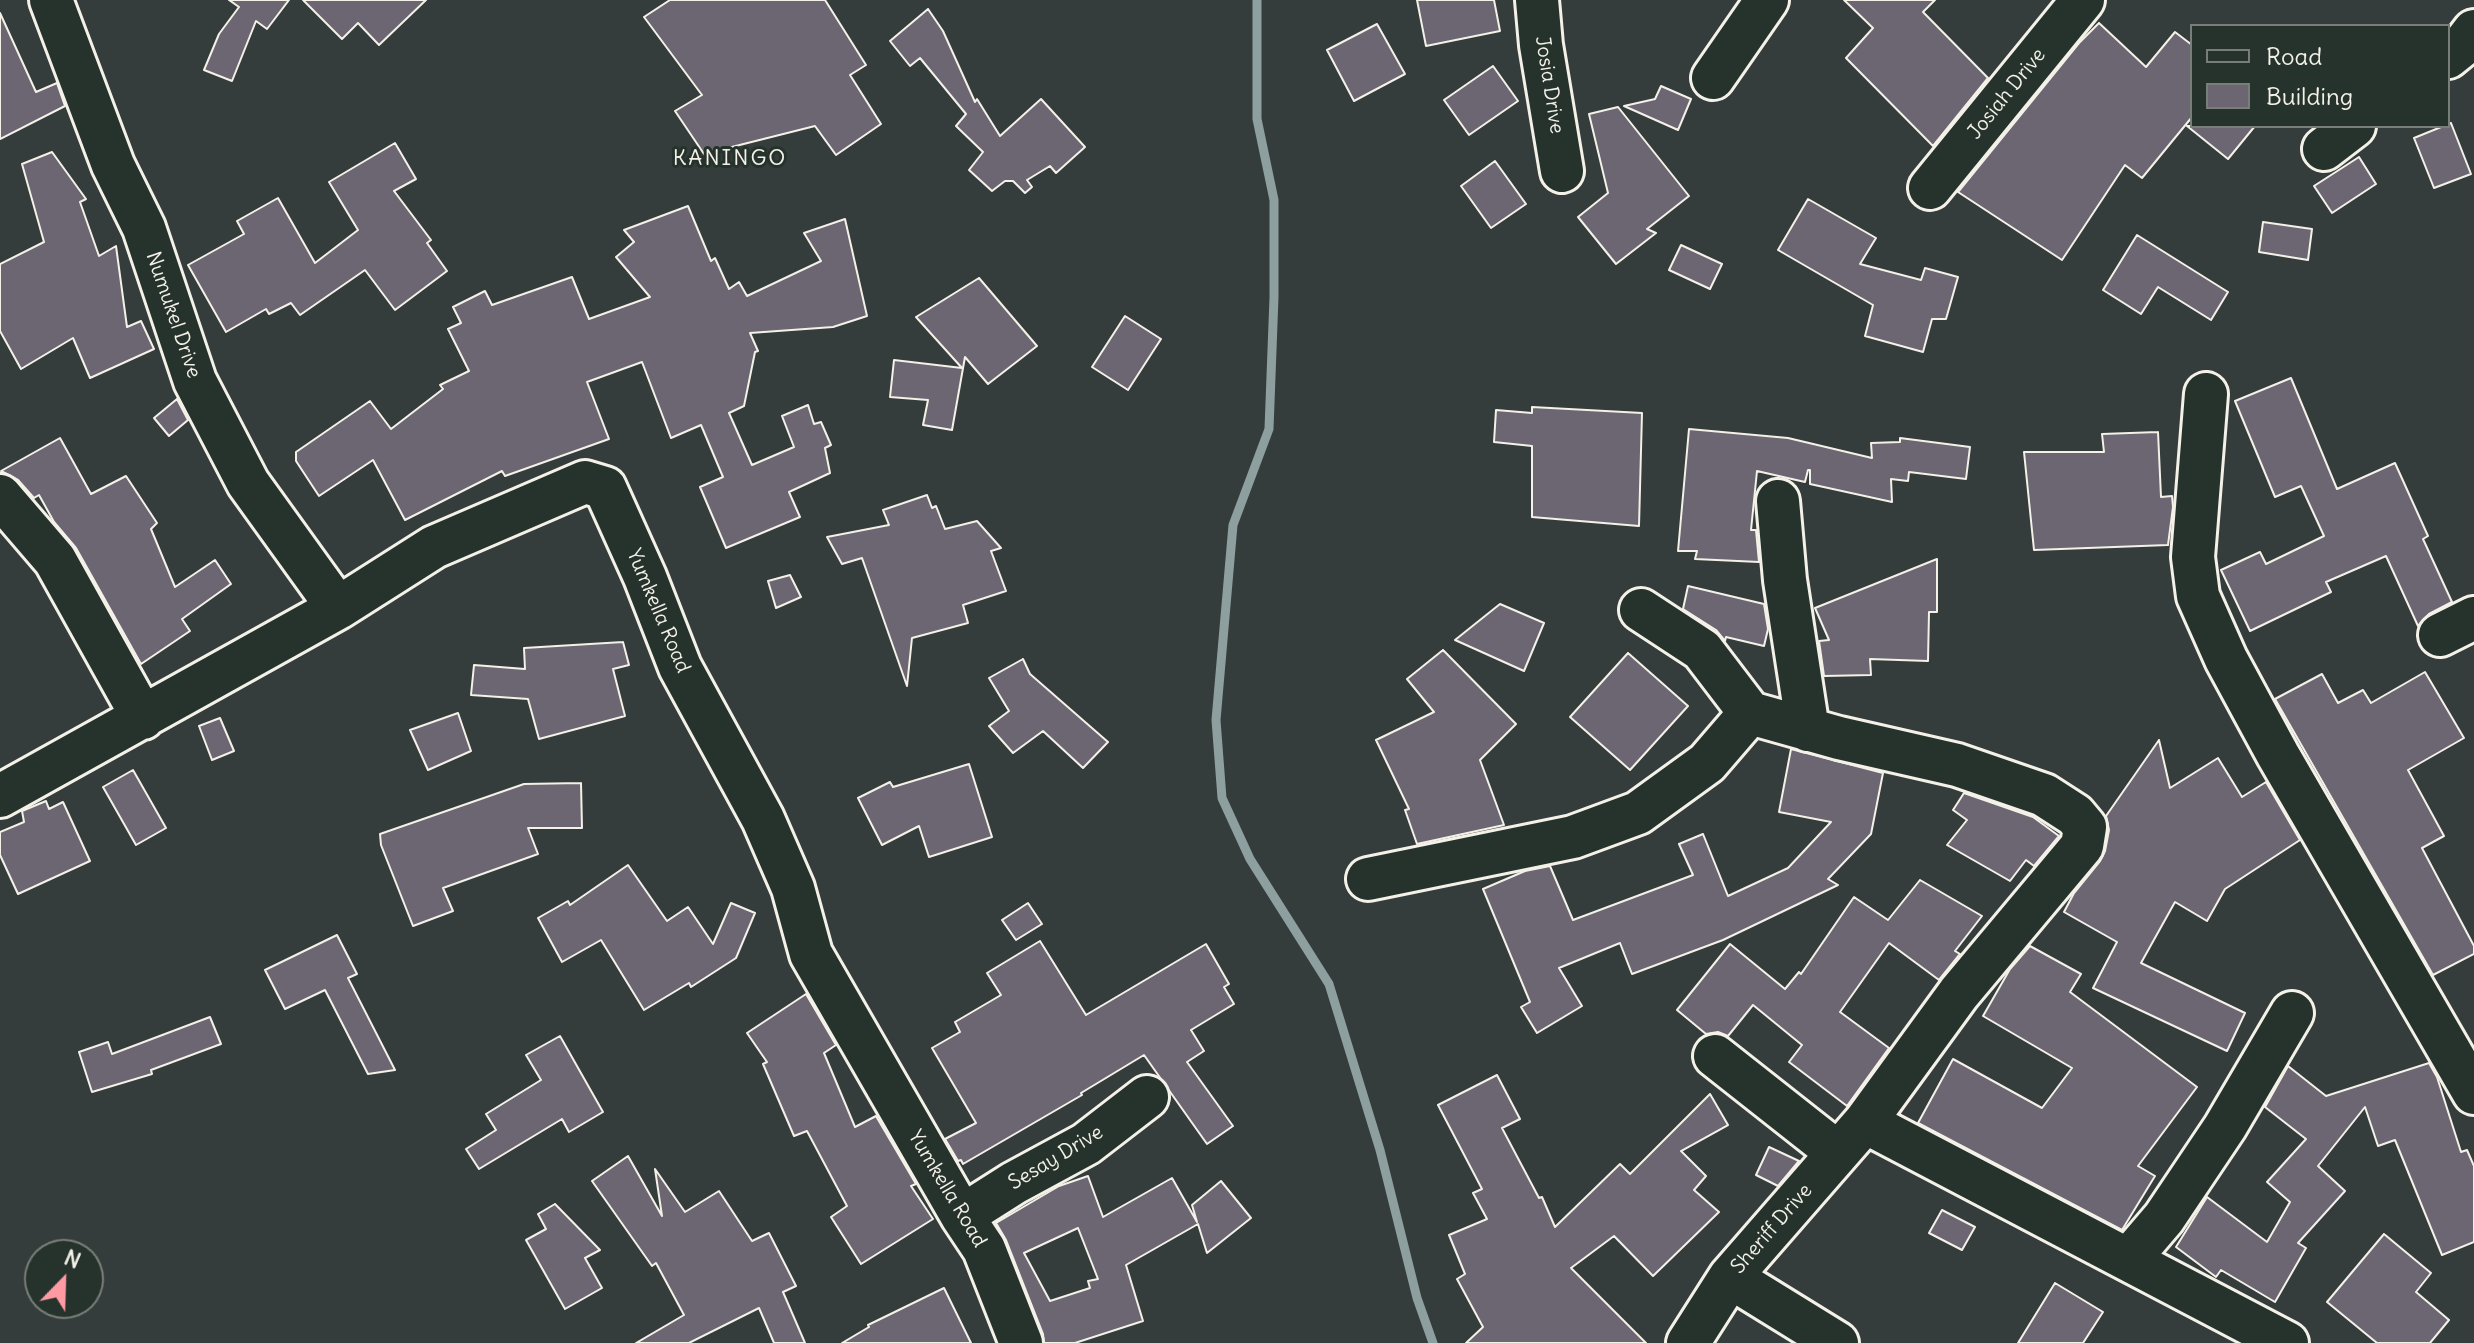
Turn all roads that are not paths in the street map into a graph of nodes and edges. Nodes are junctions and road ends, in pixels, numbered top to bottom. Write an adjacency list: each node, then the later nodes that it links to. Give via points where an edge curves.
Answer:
1 (51, 0): 13 (street, Numukel Drive, via 113,165 144,228 195,381 248,483)
2 (1537, 0): 8 (street, Josia Drive)
3 (1767, 0): 7 (street)
4 (2083, 0): 9 (street, Josiah Drive)
5 (2474, 31): 6 (street)
6 (2450, 55)
7 (1713, 78)
8 (1562, 171)
9 (1930, 188)
10 (2206, 394): 22 (street, via 2193,557 2198,596 2278,755)
11 (0, 496): 16 (street, via 55,560)
12 (1778, 501): 17 (street)
13 (338, 608): 16 (street, Yumkella Road); 26 (street, Yumkella Road, via 434,547 585,482 605,488 680,667 763,819 793,888 811,954)
14 (1641, 610): 15 (street, via 1702,650)
15 (1750, 713): 17 (street); 19 (street, via 1707,763 1638,813 1573,837)
16 (143, 718): 18 (street, Yumkella Road)
17 (1808, 730): 24 (street, Sheriff Drive, via 1957,765 2044,795 2085,827 2082,846 1959,993)
18 (0, 796)
19 (1368, 879)
20 (2292, 1013): 27 (street, via 2225,1127 2164,1218)
21 (1715, 1056): 25 (street)
22 (2474, 1093)
23 (1147, 1097): 26 (street, Sesay Drive, via 1086,1144)
24 (1865, 1122): 25 (street, Sheriff Drive); 27 (street)
25 (1838, 1153): 28 (street, Sheriff Drive)
26 (962, 1216): 29 (street, Yumkella Road, via 984,1249)
27 (2129, 1259): 32 (street)
28 (1730, 1277): 30 (street, Sheriff Drive); 31 (street)
29 (1021, 1343)
30 (1688, 1343)
31 (1837, 1343)
32 (2287, 1343)

